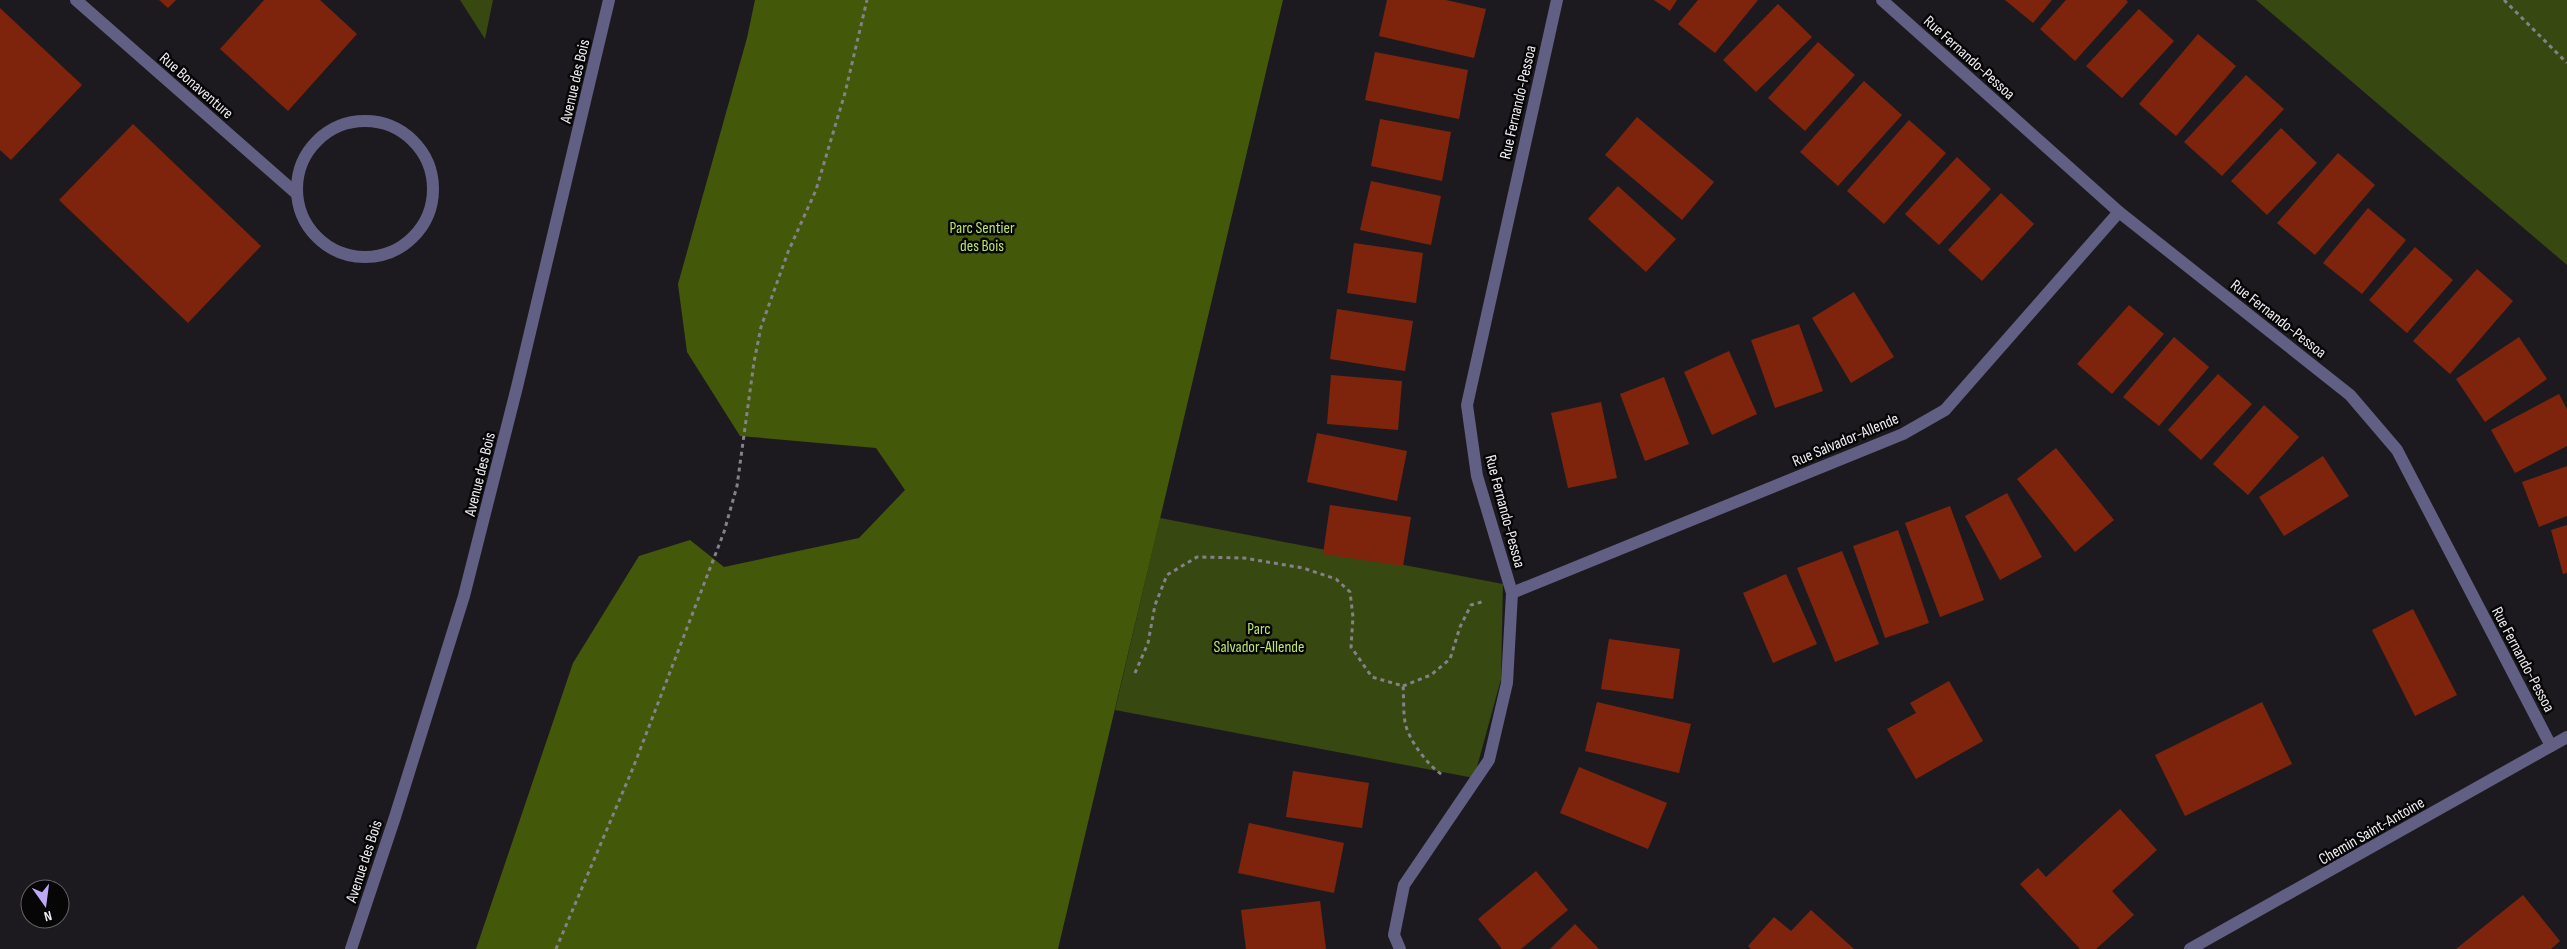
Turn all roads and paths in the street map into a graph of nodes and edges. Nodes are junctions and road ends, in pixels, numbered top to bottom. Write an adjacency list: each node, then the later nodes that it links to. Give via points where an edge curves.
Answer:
1 (76, 0): 8 (street, Rue Bonaventure)
2 (609, 0): 16 (street, Avenue des Bois, via 515,397 464,596)
3 (867, 0): 17 (path, via 845,93 816,190 788,252 761,327 737,486 724,532 633,768)
4 (1556, 0): 10 (street, Rue Fernando-Pessoa, via 1467,405 1477,476)
5 (1882, 0): 9 (street, Rue Fernando-Pessoa)
6 (2504, 0): 7 (path)
7 (2567, 63)
8 (297, 194): 8 (street, via 302,216 314,234 330,247 350,256 371,257 391,252 409,242 423,226 432,207 434,182 428,160 414,140 395,127 372,120 348,122 326,132 310,149 299,170)
9 (2119, 212): 10 (street, Rue Salvador-Allende, via 1945,410 1903,434); 14 (street, Rue Fernando-Pessoa, via 2350,395 2397,450)
10 (1512, 593): 12 (path, via 1471,605 1450,659 1431,675); 15 (street, Rue Fernando-Pessoa, via 1507,684 1489,760)
11 (1135, 672): 12 (path, via 1148,643 1155,605 1167,574 1197,557 1244,558 1303,568 1336,579 1350,592 1350,647 1372,677)
12 (1403, 686): 15 (path, via 1405,724 1418,750 1435,770)
13 (2567, 737): 14 (street, Chemin Saint-Antoine)
14 (2551, 746): 19 (street, Chemin Saint-Antoine)
15 (1468, 791): 18 (street, Rue Fernando-Pessoa, via 1404,886 1394,935)
16 (351, 949)
17 (556, 949)
18 (1400, 949)
19 (2190, 949)

